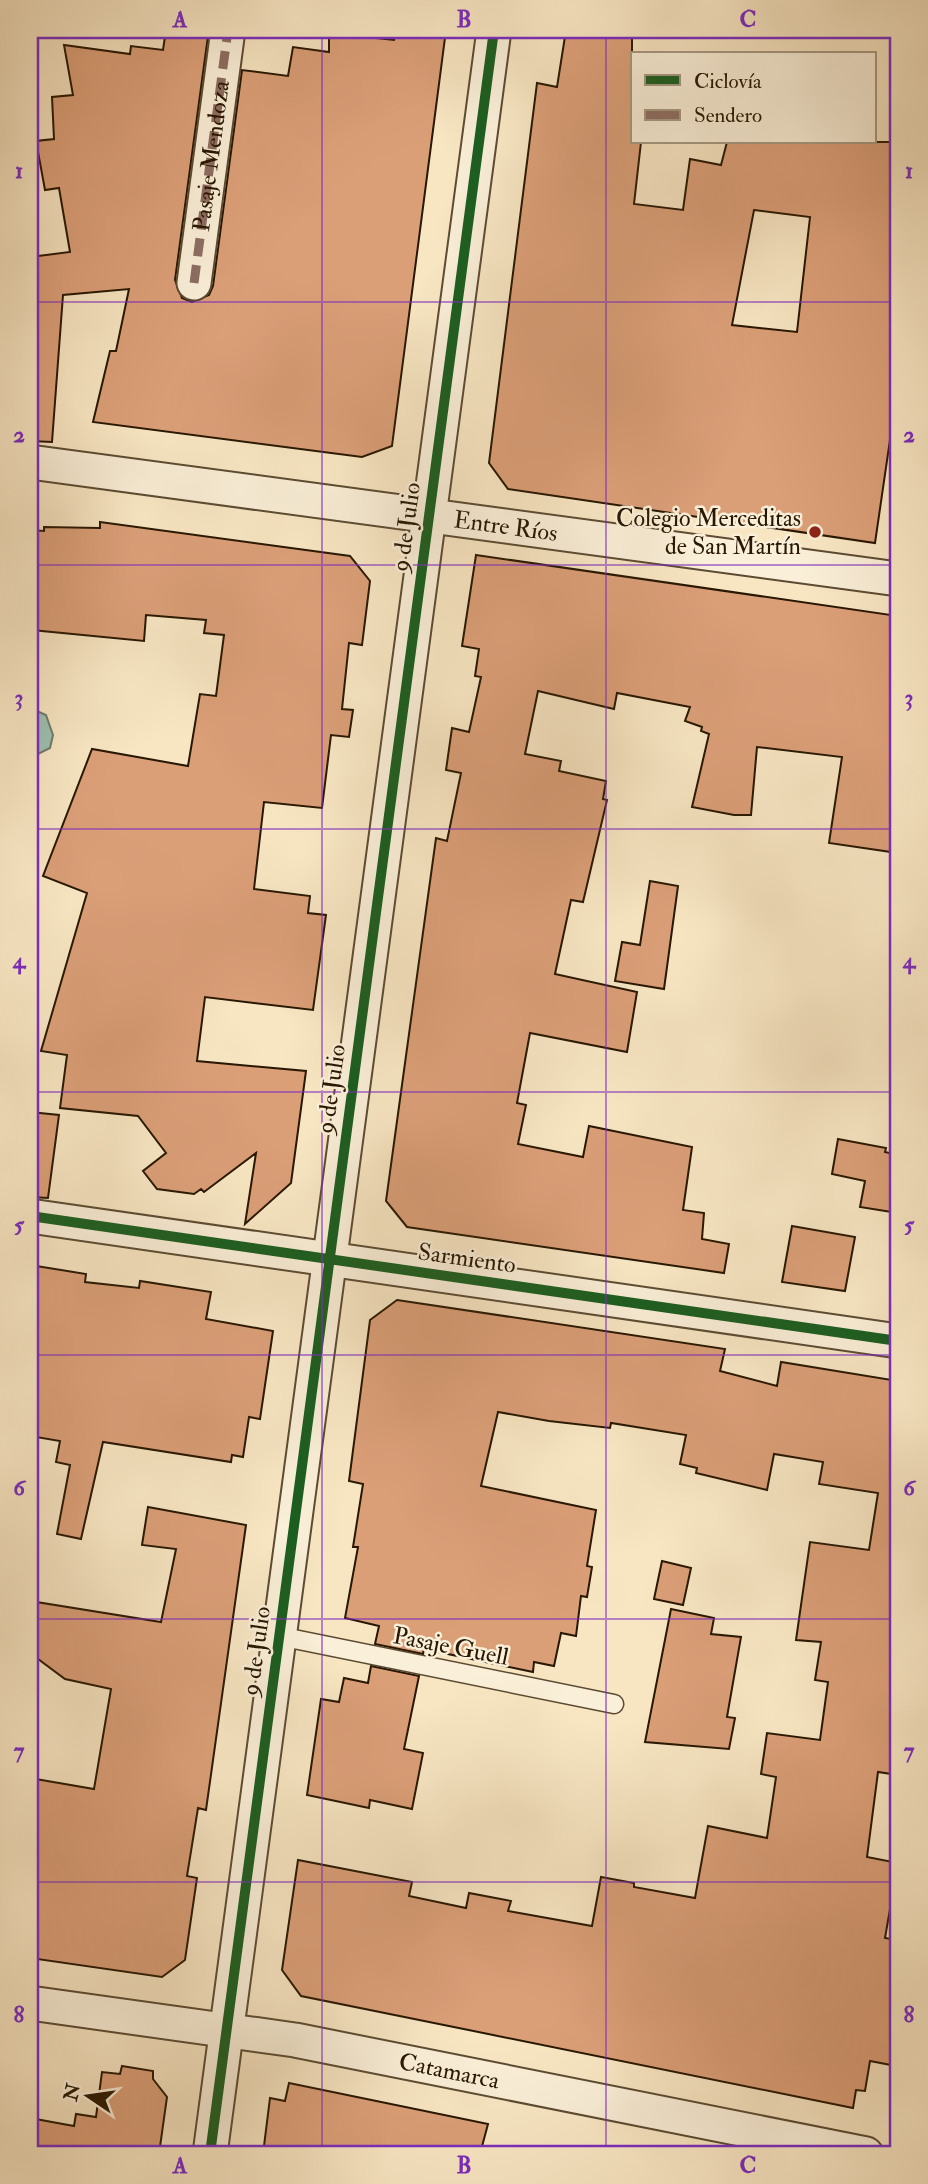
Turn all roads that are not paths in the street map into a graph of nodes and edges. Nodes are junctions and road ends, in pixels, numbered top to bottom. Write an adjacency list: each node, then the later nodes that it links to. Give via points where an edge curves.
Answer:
1 (228, 30): 3 (street, Pasaje Mendoza)
2 (494, 30): 5 (street, 9 de Julio)
3 (194, 283)
4 (30, 462): 5 (street, Entre Ríos)
5 (429, 515): 6 (street, Entre Ríos); 8 (street, 9 de Julio)
6 (898, 579)
7 (30, 1216): 8 (street, Sarmiento)
8 (330, 1260): 9 (street, Sarmiento); 10 (street, 9 de Julio)
9 (898, 1341)
10 (279, 1636): 11 (lane, Pasaje Guell); 13 (street, 9 de Julio)
11 (614, 1704)
12 (30, 2003): 13 (street, Catamarca)
13 (227, 2030): 14 (street, 9 de Julio); 15 (street, Catamarca)
14 (210, 2154)
15 (866, 2154)

